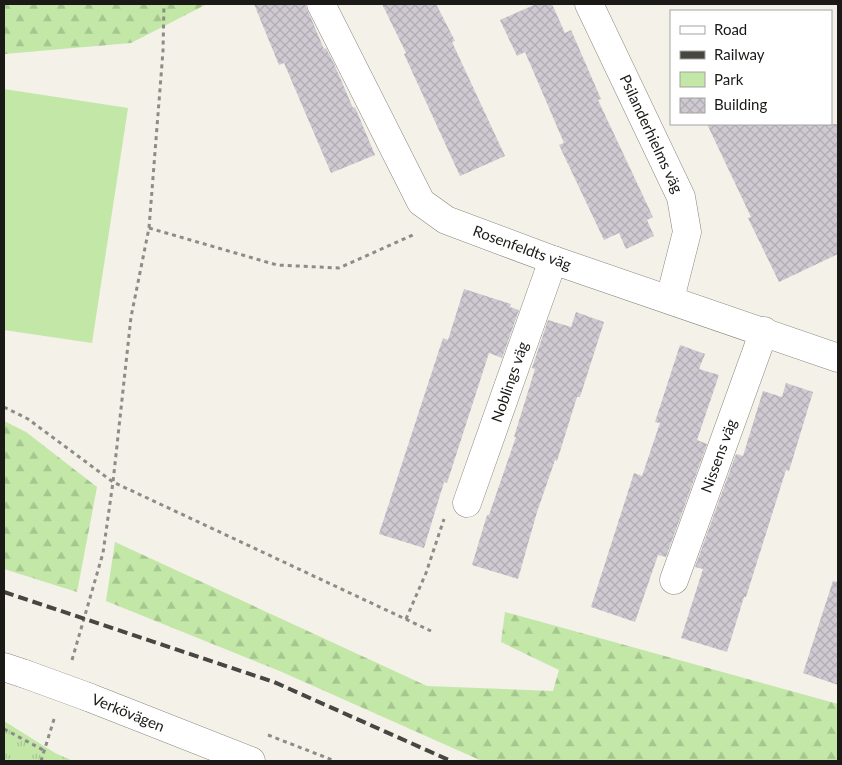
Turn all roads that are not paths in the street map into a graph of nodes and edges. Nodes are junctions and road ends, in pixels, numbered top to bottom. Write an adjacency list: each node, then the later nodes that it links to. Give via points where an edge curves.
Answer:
1 (321, 4): 3 (street, Rosenfeldts väg, via 421,202 446,220)
2 (589, 4): 4 (street, Psilanderhielms väg, via 681,197 687,232)
3 (553, 260): 4 (street, Rosenfeldts väg); 7 (street, Noblings väg)
4 (670, 299): 5 (street, Rosenfeldts väg)
5 (764, 331): 6 (street, Rosenfeldts väg); 8 (street, Nissens väg)
6 (838, 358)
7 (467, 503)
8 (674, 580)
9 (15, 671): 10 (street, Verkövägen, bridge)
10 (251, 761)

